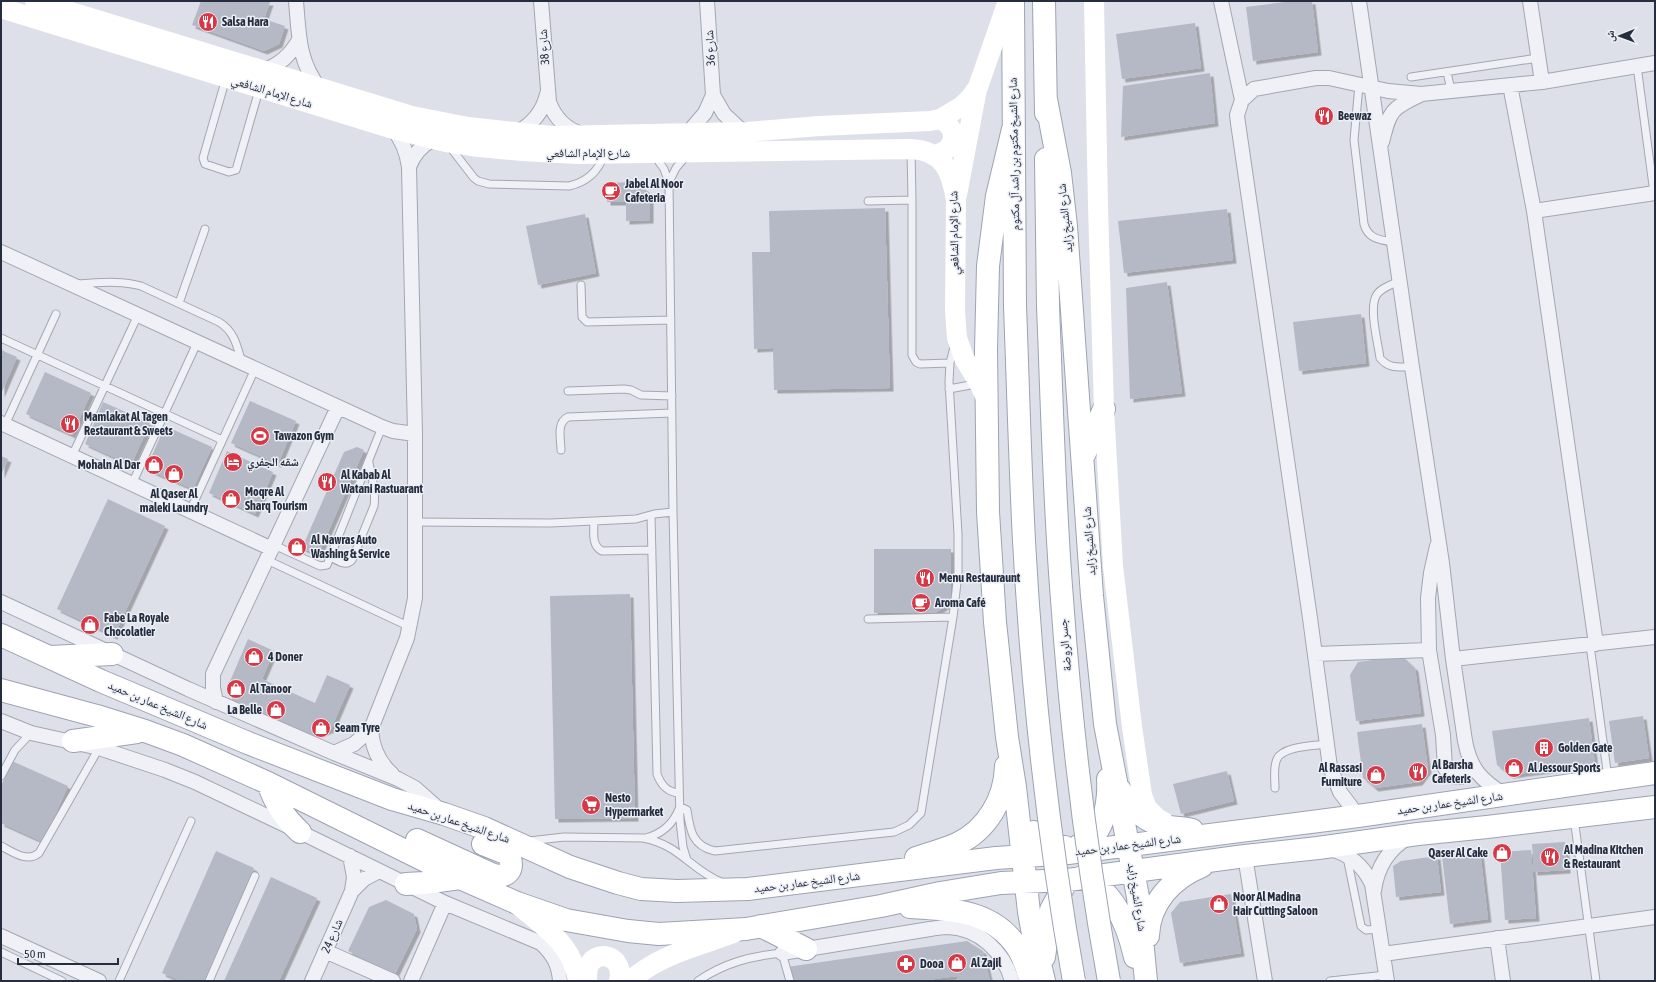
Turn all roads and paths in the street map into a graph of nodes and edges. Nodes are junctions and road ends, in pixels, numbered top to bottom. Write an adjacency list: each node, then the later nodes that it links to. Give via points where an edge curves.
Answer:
1 (35, 1): 12 (street, شارع الإمام الشافعي)
2 (296, 1): 14 (street)
3 (541, 1): 28 (street, شارع 38)
4 (707, 1): 30 (street, شارع 36)
5 (1008, 1): 25 (street, شارع الإمام الشافعي)
6 (1012, 1): 35 (main road, شارع الشيخ مكتوم بن راشد آل مكتوم)
7 (1044, 1): 31 (main road)
8 (1094, 1): 76 (street)
9 (1221, 1): 32 (street)
10 (1359, 1): 24 (street)
11 (1530, 1): 15 (street)
12 (61, 5): 21 (street, شارع الإمام الشافعي)
13 (1, 8): 20 (street, شارع الإمام الشافعي)
14 (299, 40): 21 (street, via 286,58); 26 (street, via 300,51 308,71)
15 (1538, 58): 18 (lane); 22 (street)
16 (1655, 62): 17 (street)
17 (1637, 66): 22 (street); 48 (lane)
18 (1447, 72): 19 (lane); 27 (lane)
19 (1411, 77)
20 (226, 78): 21 (street, شارع الإمام الشافعي); 21 (lane, via 203,158 206,164 229,172 234,172 237,168)
21 (261, 79): 26 (street, شارع الإمام الشافعي); 34 (street, شارع الإمام الشافعي)
22 (1542, 82): 23 (street)
23 (1510, 85): 27 (street); 52 (street)
24 (1365, 86): 29 (street); 32 (street, via 1329,78 1316,78 1254,89); 41 (street); 54 (lane, via 1354,140 1364,224 1369,235)
25 (978, 87): 33 (street, شارع الإمام الشافعي, via 962,106); 50 (street)
26 (320, 89): 37 (street, شارع الإمام الشافعي, via 412,116)
27 (1451, 90): 29 (street)
28 (548, 93): 37 (street, شارع 38, via 539,115); 38 (street, شارع 38, via 556,117 564,126)
29 (1421, 94): 41 (street, via 1400,104 1392,112)
30 (713, 95): 36 (street, شارع 36, via 724,114 738,128); 40 (street, شارع 36)
31 (1046, 99): 85 (main road, شارع الشيخ زايد, via 1064,206); 208 (main road, جسر الروضة, bridge, via 1048,306 1058,537 1067,660 1087,845)
32 (1242, 100): 106 (street, via 1238,107 1238,122)
33 (940, 119): 36 (street, شارع الإمام الشافعي); 45 (street, via 950,127 953,139 947,150)
34 (393, 129): 39 (street, شارع الإمام الشافعي); 46 (street, via 402,142)
35 (1013, 130): 73 (main road, via 997,196 988,266); 207 (main road, شارع الشيخ مكتوم بن راشد آل مكتوم, bridge, via 1015,306 1024,541 1032,658 1046,790)
36 (748, 132): 40 (street, شارع الإمام الشافعي)
37 (516, 133): 38 (street, شارع الإمام الشافعي)
38 (586, 136): 40 (street, شارع الإمام الشافعي)
39 (440, 140): 44 (street, شارع الإمام الشافعي, via 522,151); 44 (lane, via 474,178 489,184 577,184 585,181 597,169); 46 (street, via 421,147)
40 (689, 143): 42 (street, شارع الإمام الشافعي); 43 (street, شارع الإمام الشافعي); 47 (lane)
41 (1380, 148): 54 (street)
42 (911, 149): 45 (street, شارع الإمام الشافعي); 49 (lane)
43 (652, 153): 44 (street, شارع الإمام الشافعي); 47 (lane, via 664,169)
44 (604, 154)
45 (936, 155): 50 (street, شارع الإمام الشافعي, via 951,175)
46 (409, 167): 81 (street)
47 (669, 183): 62 (lane)
48 (1655, 193): 52 (street)
49 (912, 200): 51 (lane); 67 (lane, via 912,355 920,364)
50 (956, 200): 64 (street, شارع الإمام الشافعي)
51 (868, 201)
52 (1534, 211): 103 (street)
53 (205, 230): 59 (lane)
54 (1393, 242): 56 (street)
55 (2, 255): 57 (street)
56 (1399, 281): 69 (street); 69 (lane, via 1381,290 1373,306 1380,358 1392,368)
57 (70, 284): 59 (lane, via 132,283); 61 (street)
58 (581, 285): 62 (lane, via 582,317 587,322)
59 (179, 303): 68 (lane, via 224,325 233,335)
60 (56, 314): 66 (lane)
61 (138, 315): 65 (street); 70 (lane)
62 (671, 320): 74 (lane)
63 (1, 338): 66 (lane)
64 (957, 338): 67 (lane); 73 (street, شارع الإمام الشافعي, via 964,358)
65 (198, 342): 68 (street); 77 (lane)
66 (37, 355): 70 (lane); 79 (lane)
67 (950, 364): 71 (lane)
68 (249, 366): 75 (street); 82 (lane)
69 (1412, 367): 93 (street)
70 (105, 386): 77 (lane); 84 (lane)
71 (949, 389): 73 (lane, via 964,385); 98 (lane, via 958,534 958,574)
72 (568, 390): 74 (lane, via 624,389 641,396)
73 (983, 392): 120 (main road, via 991,567)
74 (672, 396): 78 (lane)
75 (338, 407): 80 (street); 95 (street)
76 (1104, 409): 85 (main road); 144 (street, via 1113,566 1142,795 1147,808 1158,819)
77 (165, 413): 82 (lane); 87 (lane)
78 (672, 413): 83 (lane, via 568,417 560,425); 89 (lane)
79 (3, 424): 84 (street)
80 (382, 427): 81 (street); 86 (lane)
81 (415, 434): 92 (street)
82 (222, 440): 88 (lane)
83 (561, 450)
84 (72, 456): 87 (street)
85 (1083, 458): 116 (main road, شارع الشيخ زايد, via 1092,596)
86 (368, 462): 96 (lane); 96 (lane, via 375,493 374,506 351,562 344,563)
87 (132, 484): 88 (street)
88 (190, 511): 95 (street)
89 (673, 512): 90 (lane); 135 (lane)
90 (651, 515): 91 (lane, via 636,519); 94 (lane)
91 (594, 521): 92 (lane); 94 (lane, via 594,543 602,551)
92 (415, 522): 100 (street, via 415,598)
93 (1438, 544): 104 (street, via 1428,598); 108 (street)
94 (652, 550): 135 (lane, via 657,774 667,790)
95 (271, 551): 96 (lane, via 323,567); 100 (lane); 109 (street)
96 (331, 557)
97 (1, 602): 105 (street)
98 (953, 617): 99 (lane); 138 (lane, via 923,804 921,813 909,825 894,832 715,850 701,846 692,835 687,810)
99 (868, 619)
100 (410, 627): 117 (street)
101 (1655, 637): 103 (street)
102 (4, 640): 107 (main road, شارع الشيخ عمار بن حميد)
103 (1593, 645): 108 (street); 130 (lane)
104 (1429, 650): 106 (street); 125 (street, via 1443,735 1445,768 1451,776 1461,777 1469,771)
105 (112, 654): 107 (main road); 111 (street)
106 (1315, 654): 122 (street)
107 (46, 657): 137 (main road, شارع الشيخ عمار بن حميد, via 248,743)
108 (1453, 659): 125 (street, via 1465,741)
109 (214, 674): 111 (street); 114 (street)
110 (1, 680): 113 (main road)
111 (188, 689): 114 (street)
112 (1, 690): 113 (main road, شارع الشيخ عمار بن حميد)
113 (24, 696): 118 (main road, شارع الشيخ عمار بن حميد)
114 (216, 702): 124 (street)
115 (1, 721): 119 (street)
116 (1105, 724): 132 (main road, شارع الشيخ زايد); 156 (main road, via 1107,802 1100,828)
117 (371, 729): 124 (street, via 354,744); 129 (street, via 378,758)
118 (145, 731): 121 (main road); 131 (main road, شارع الشيخ عمار بن حميد, via 220,760)
119 (31, 733): 121 (street); 126 (lane)
120 (1007, 737): 133 (main road); 164 (main road, via 1006,773 1002,790 987,820 959,843)
121 (73, 741): 123 (street)
122 (1326, 744): 134 (lane, via 1290,750 1281,755 1275,767); 141 (street, via 1334,780)
123 (99, 748): 145 (street, via 134,758 189,780); 152 (lane, via 39,854 26,858)
124 (334, 753): 129 (street)
125 (1471, 761): 136 (street, via 1488,785)
126 (3, 766): 128 (lane)
127 (1655, 773): 130 (main road, شارع الشيخ عمار بن حميد)
128 (1, 776)
129 (398, 779): 140 (street, via 425,796)
130 (1608, 780): 136 (main road, شارع الشيخ عمار بن حميد)
131 (268, 783): 145 (main road, via 280,810); 149 (main road, شارع الشيخ عمار بن حميد)
132 (1116, 784): 144 (main road, via 1141,816 1158,825); 153 (main road, شارع الشيخ زايد)
133 (1015, 787): 146 (main road, via 1028,809); 162 (main road)
134 (1275, 788)
135 (679, 793): 138 (lane)
136 (1505, 795): 141 (main road, شارع الشيخ عمار بن حميد)
137 (392, 799): 140 (main road, شارع الشيخ عمار بن حميد); 149 (main road, via 397,809 407,816 508,854 512,861 511,869 506,875 498,877 407,835)
138 (680, 807): 150 (lane, via 666,828 655,835); 160 (lane, via 681,834)
139 (1655, 807): 142 (main road, شارع الشيخ عمار بن حميد)
140 (444, 814): 151 (main road, شارع الشيخ عمار بن حميد)
141 (1358, 816): 148 (main road, شارع الشيخ عمار بن حميد)
142 (1574, 816): 147 (main road, شارع الشيخ عمار بن حميد); 179 (lane)
143 (191, 821): 192 (lane)
144 (1183, 828): 148 (main road)
145 (300, 832): 158 (street)
146 (1034, 832): 156 (main road, via 1040,842 1051,848); 162 (main road)
147 (1418, 834): 154 (main road, شارع الشيخ عمار بن حميد); 172 (street, via 1399,844 1384,860)
148 (1209, 835): 153 (main road, شارع الشيخ عمار بن حميد)
149 (378, 836): 168 (main road, شارع الشيخ عمار بن حميد)
150 (643, 838): 151 (lane, via 564,837); 160 (lane, via 671,848)
151 (519, 843): 170 (main road, شارع الشيخ عمار بن حميد, via 570,867 642,888 677,891)
152 (1, 846)
153 (1128, 846): 155 (main road, شارع الشيخ عمار بن حميد); 165 (main road, شارع الشيخ زايد)
154 (1318, 848): 157 (street, via 1328,848); 159 (main road, شارع الشيخ عمار بن حميد)
155 (1104, 849): 156 (main road, شارع الشيخ عمار بن حميد); 167 (main road, via 1084,863)
156 (1073, 850): 162 (main road, شارع الشيخ عمار بن حميد)
157 (1347, 855): 172 (street, via 1365,870); 181 (lane, via 1361,926 1366,930)
158 (350, 856): 163 (street); 171 (street, شارع 24, via 354,877)
159 (1245, 856): 161 (main road, شارع الشيخ عمار بن حميد); 212 (street)
160 (687, 860): 170 (lane, via 715,880)
161 (1214, 860): 165 (main road, شارع الشيخ عمار بن حميد); 211 (main road, via 1183,876 1156,904 1151,915 1148,935)
162 (1032, 866): 164 (main road, شارع الشيخ عمار بن حميد, via 996,858); 167 (main road, شارع الشيخ عمار بن حميد); 167 (main road); 176 (main road, شارع الشيخ عمار بن حميد, via 1001,883); 206 (main road, via 1033,934)
163 (379, 871): 169 (street); 171 (street, شارع 24, via 364,879)
164 (886, 872): 170 (main road, شارع الشيخ عمار بن حميد)
165 (1132, 872): 167 (main road, شارع الشيخ عمار بن حميد); 210 (main road, شارع الشيخ زايد, via 1142,925)
166 (255, 876): 193 (lane)
167 (1075, 877): 173 (main road, via 1102,889); 177 (main road, via 1058,894)
168 (460, 878): 169 (main road); 175 (main road, شارع الشيخ عمار بن حميد)
169 (406, 884): 174 (street)
170 (748, 889)
171 (352, 891): 185 (street, شارع 24)
172 (1374, 891): 181 (street)
173 (1112, 902): 177 (main road, via 1092,894 1076,894 1062,900); 209 (main road, via 1124,921)
174 (445, 903): 196 (street); 197 (street, via 540,944 550,951 556,961)
175 (516, 903): 180 (main road, شارع الشيخ عمار بن حميد, via 566,920 628,932 688,933); 198 (street, via 564,945 572,958)
176 (881, 906): 180 (main road, شارع الشيخ عمار بن حميد); 205 (main road, via 938,909 970,913 984,918 998,926 1018,947)
177 (1051, 910): 206 (main road, via 1045,945)
178 (1655, 917): 179 (street)
179 (1589, 926): 183 (street); 215 (lane)
180 (753, 927): 184 (main road); 201 (street, via 654,963)
181 (1380, 930): 188 (street)
182 (1, 936): 191 (street)
183 (1497, 938): 188 (street); 214 (street)
184 (806, 949): 187 (street); 204 (street, via 949,927 969,931 986,941 1000,954)
185 (325, 951): 194 (street, شارع 24); 195 (street)
186 (1, 952): 190 (lane)
187 (782, 953): 202 (lane, via 724,966); 203 (lane)
188 (1383, 954): 189 (street)
189 (1387, 978): 213 (lane)
190 (62, 981)
191 (99, 981)
192 (119, 981)
193 (209, 981)
194 (312, 981)
195 (392, 981)
196 (411, 981)
197 (560, 981)
198 (578, 981)
199 (587, 981): 200 (street, via 588,968 592,961 606,956 618,964 621,972)
200 (619, 981)
201 (630, 981)
202 (698, 981)
203 (790, 981)
204 (1012, 981)
205 (1031, 981)
206 (1044, 981)
207 (1074, 981)
208 (1109, 981)
209 (1142, 981)
210 (1146, 981)
211 (1152, 981)
212 (1265, 981)
213 (1330, 981)
214 (1503, 981)
215 (1596, 981)

